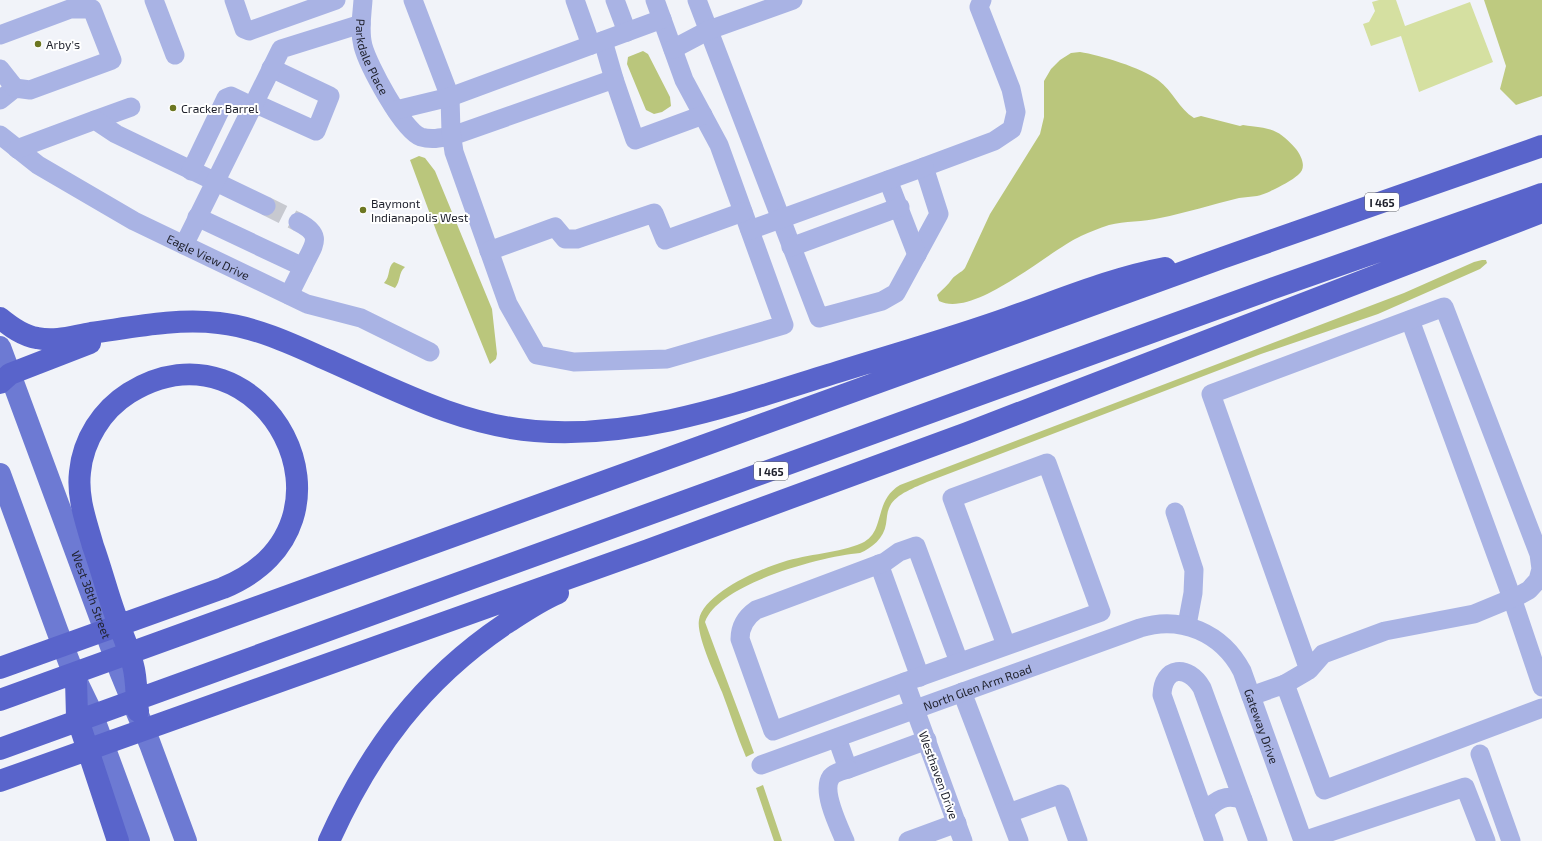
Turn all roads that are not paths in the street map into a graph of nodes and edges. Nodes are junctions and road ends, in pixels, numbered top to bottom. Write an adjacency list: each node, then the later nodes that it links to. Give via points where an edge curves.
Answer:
1 (154, 0): 19 (street)
2 (234, 0): 3 (street, via 244,29 249,31)
3 (336, 0)
4 (363, 0): 13 (street, Parkdale Place)
5 (413, 0): 24 (street)
6 (574, 0): 17 (street)
7 (615, 0): 15 (street)
8 (655, 0): 12 (street)
9 (697, 0): 14 (street)
10 (793, 0): 14 (street)
11 (982, 0): 35 (street, via 979,7 1011,89 1016,112 1012,129 994,141)
12 (662, 19): 15 (street); 18 (street)
13 (361, 24): 20 (street, via 281,49); 28 (street, Parkdale Place, via 362,45 367,58)
14 (709, 30): 18 (street); 44 (street)
15 (627, 32): 17 (street)
16 (0, 35): 23 (street, via 70,8 92,9 112,60 30,90)
17 (597, 43): 22 (street); 24 (street)
18 (673, 49): 29 (street, via 684,80)
19 (175, 55)
20 (271, 68): 26 (street); 26 (street, via 330,96 316,130)
21 (0, 69): 23 (street)
22 (614, 79): 29 (street, via 635,140); 32 (street, Parkdale Place)
23 (15, 88): 25 (street)
24 (450, 97): 28 (street); 32 (street)
25 (0, 100)
26 (253, 105): 36 (street, via 231,96 226,98); 38 (street)
27 (131, 107): 30 (street)
28 (396, 110): 32 (street, Parkdale Place, via 409,129 420,136 433,139)
29 (703, 115): 45 (street, via 719,145)
30 (95, 120): 34 (street); 36 (street, via 116,134)
31 (0, 135): 34 (street, Eagle View Drive)
32 (452, 136): 49 (street, via 454,152)
33 (1542, 146): 51 (highway, I 465)
34 (17, 149): 47 (street, Eagle View Drive, via 38,165 98,201)
35 (924, 168): 37 (street); 50 (street, via 939,214)
36 (190, 171): 38 (street)
37 (888, 180): 41 (street); 44 (street)
38 (214, 183): 40 (street); 43 (street)
39 (1542, 194): 83 (highway, I 465, via 1271,288)
40 (266, 206)
41 (900, 207): 48 (street); 50 (street)
42 (1542, 212): 62 (highway, via 967,433)
43 (198, 217): 47 (street); 52 (street)
44 (780, 220): 45 (street); 48 (street)
45 (746, 221): 49 (street, via 665,240 654,213 577,239 565,239 555,227); 49 (street, via 784,325 667,359 574,362 537,355 508,304)
46 (298, 222): 52 (street, via 310,229 315,240)
47 (184, 244): 53 (street, Eagle View Drive)
48 (791, 247): 50 (street, via 819,318 882,301 896,293)
49 (489, 251)
50 (917, 255)
51 (1222, 258): 56 (highway, via 1133,274 1005,319 712,410 663,423 600,432 523,430 488,425 430,406 277,338 235,326 219,323 159,323); 77 (highway, I 465)
52 (303, 267): 53 (street)
53 (289, 295): 58 (street, Eagle View Drive, via 310,305 361,318)
54 (0, 318): 56 (highway, via 12,328 39,339 57,340)
55 (1410, 320): 64 (street); 64 (street, via 1444,307 1538,554 1541,568 1538,580 1529,590); 70 (street, via 1211,394)
56 (118, 329): 59 (highway, via 80,348)
57 (0, 347): 59 (main road, West 38th Street)
58 (430, 352)
59 (5, 378): 65 (main road, West 38th Street)
60 (0, 474): 71 (main road)
61 (1175, 512): 66 (street, via 1194,570)
62 (648, 550): 89 (highway); 99 (highway, via 554,594 478,643 441,675 413,704 388,736 362,775)
63 (879, 564): 68 (street, via 893,558 899,552 916,546); 72 (street, Westhaven Drive); 72 (street, via 756,610 746,618 740,639 773,730)
64 (1512, 598): 70 (street, via 1474,614 1385,631 1323,654); 74 (street)
65 (106, 613): 69 (highway, via 80,499 81,462 93,431 121,398 160,379 181,375 203,376 243,391 268,411 281,428 291,448 296,469 294,512 275,551 251,573 233,584); 80 (highway, via 133,666)
66 (1192, 627): 75 (street, North Glen Arm Road, via 1162,623 1145,626); 76 (street, Gateway Drive, via 1212,636 1229,651 1242,671)
67 (1006, 645): 67 (street, via 1101,612 1047,463 952,498); 68 (street)
68 (959, 662): 72 (street)
69 (0, 668)
70 (1309, 670): 73 (street)
71 (76, 680): 85 (highway, via 78,717)
72 (912, 680): 79 (street, Westhaven Drive)
73 (1285, 684): 76 (street); 78 (street, via 1324,790)
74 (1542, 686)
75 (962, 692): 79 (street, North Glen Arm Road); 93 (street)
76 (1251, 696): 107 (street, Gateway Drive)
77 (0, 700)
78 (1542, 708)
79 (915, 709): 81 (street, North Glen Arm Road); 82 (street, Westhaven Drive)
80 (138, 711): 98 (main road)
81 (837, 738): 86 (street, North Glen Arm Road); 87 (street)
82 (927, 740): 87 (street); 94 (street, Westhaven Drive)
83 (0, 749)
84 (1480, 754): 109 (street)
85 (102, 762): 96 (highway); 97 (main road)
86 (761, 766)
87 (848, 768): 100 (street, via 830,778 829,794)
88 (1232, 772): 90 (street, via 1222,785 1214,789); 90 (street, via 1202,688 1196,678 1180,671 1173,673 1162,686 1162,695); 91 (street)
89 (0, 781)
90 (1196, 790): 92 (street)
91 (1243, 800): 92 (street, via 1236,797 1223,798); 106 (street)
92 (1204, 812): 105 (street)
93 (1009, 813): 103 (street); 104 (street, via 1061,794)
94 (957, 823): 101 (street); 102 (street, Westhaven Drive)
95 (1339, 835): 107 (street); 108 (street, via 1465,787)
96 (118, 841)
97 (139, 841)
98 (186, 841)
99 (329, 841)
100 (845, 841)
101 (908, 841)
102 (963, 841)
103 (1020, 841)
104 (1078, 841)
105 (1214, 841)
106 (1258, 841)
107 (1303, 841)
108 (1486, 841)
109 (1511, 841)

